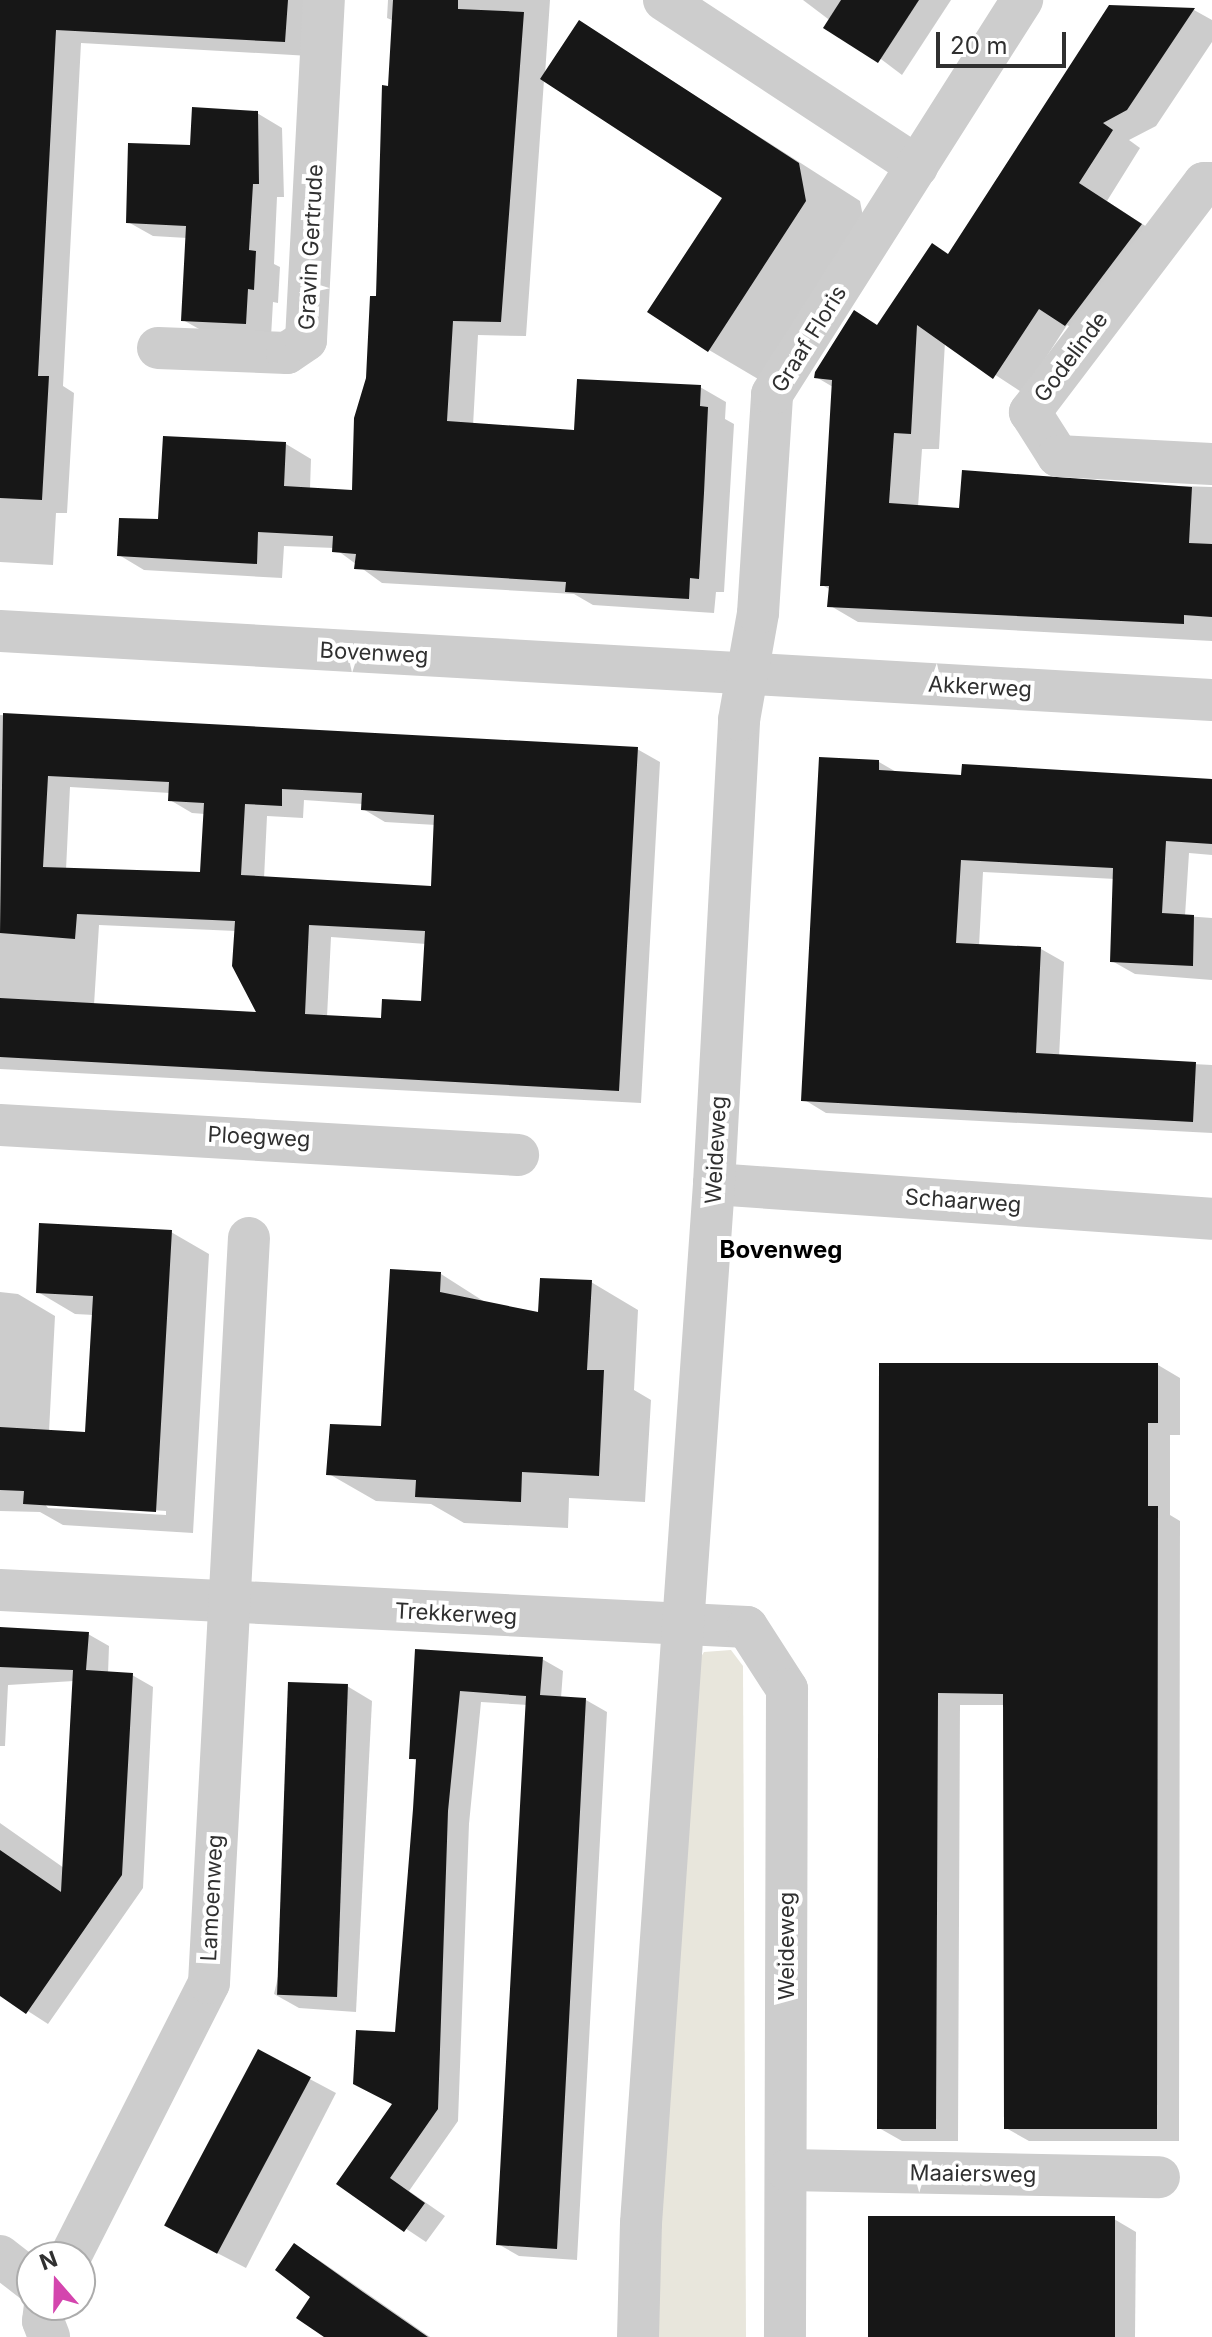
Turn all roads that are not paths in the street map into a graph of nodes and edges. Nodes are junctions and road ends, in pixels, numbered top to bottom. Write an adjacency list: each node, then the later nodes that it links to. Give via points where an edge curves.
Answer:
1 (324, 0): 6 (street, Gravin Gertrude, via 306,340 287,353)
2 (664, 0): 4 (street)
3 (1022, 0): 4 (street, Graaf Floris)
4 (917, 166): 9 (street, Graaf Floris, via 772,394 758,613)
5 (1212, 183): 7 (street, Godelinde, via 1204,183 1030,412 1058,456)
6 (158, 348)
7 (1212, 464)
8 (0, 631): 9 (street, Bovenweg)
9 (748, 675): 10 (street, Akkerweg); 13 (street, Weideweg, via 739,720)
10 (1212, 700)
11 (0, 1125): 12 (street, Ploegweg)
12 (518, 1155)
13 (714, 1184): 14 (street, Schaarweg); 18 (street, Weideweg)
14 (1212, 1219)
15 (249, 1238): 17 (street)
16 (0, 1590): 17 (street, Trekkerweg)
17 (225, 1602): 18 (street, Trekkerweg); 21 (street, Lamoenweg, via 209,1983)
18 (686, 1627): 19 (street, Weideweg, via 747,1627 787,1689); 24 (street, Weideweg, via 641,2223)
19 (787, 2170): 20 (street, Maaiersweg); 25 (street, Weideweg)
20 (1159, 2177)
21 (78, 2241)
22 (0, 2256): 23 (street)
23 (16, 2268)
24 (638, 2337)
25 (785, 2337)

